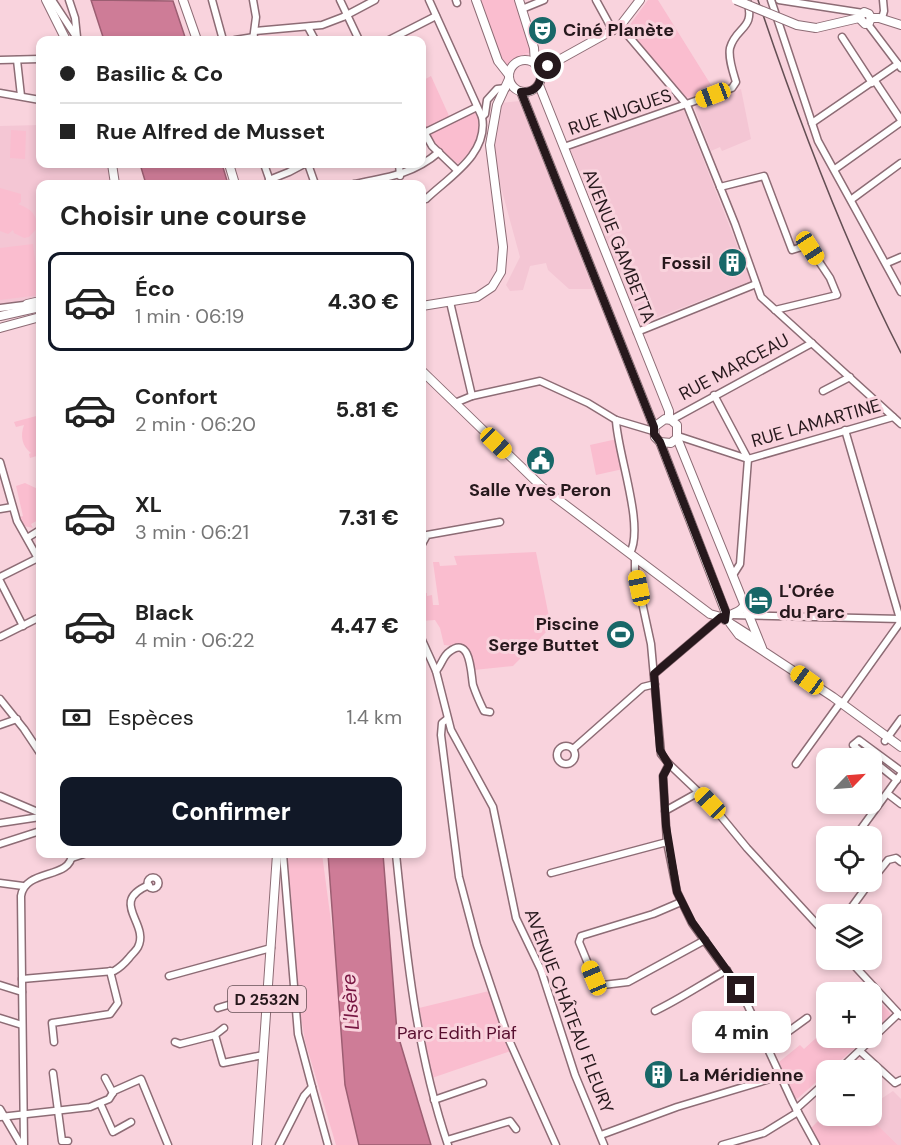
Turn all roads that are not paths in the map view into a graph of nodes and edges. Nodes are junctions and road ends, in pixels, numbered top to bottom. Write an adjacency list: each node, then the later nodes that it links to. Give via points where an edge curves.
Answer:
1 (46, 0): 31 (main road)
2 (52, 0): 32 (street)
3 (69, 0): 33 (street)
4 (212, 0): 35 (street)
5 (253, 0): 36 (street)
6 (340, 0): 22 (street)
7 (375, 0): 22 (street)
8 (429, 0): 24 (street)
9 (476, 0): 46 (main road, via 498,61)
10 (519, 0): 21 (main road)
11 (544, 0): 21 (street)
12 (596, 0): 30 (street)
13 (640, 0): 28 (main road)
14 (736, 0): 23 (main road, bridge, via 797,25 816,28)
15 (747, 0): 54 (street, RUE NUGUES, via 749,20 731,45 735,82 732,88)
16 (771, 0): 58 (street)
17 (779, 0): 20 (street)
18 (883, 0): 25 (street)
19 (182, 2): 34 (main road)
20 (834, 4): 23 (street)
21 (522, 9): 45 (main road)
22 (347, 15): 29 (street); 38 (street)
23 (861, 15): 26 (main road, via 869,14)
24 (436, 16): 39 (street); 55 (street)
25 (882, 18): 26 (main road); 27 (main road)
26 (869, 20): 44 (street)
27 (901, 25)
28 (620, 26): 30 (main road); 54 (street)
29 (308, 27): 36 (street); 37 (street)
30 (613, 32): 45 (main road)
31 (64, 36)
32 (75, 36)
33 (77, 36)
34 (195, 36)
35 (222, 36)
36 (254, 36)
37 (313, 36)
38 (357, 36)
39 (397, 36)
40 (842, 37): 47 (street)
41 (36, 59): 43 (street)
42 (0, 60): 43 (street)
43 (17, 60): 52 (street)
44 (900, 66): 47 (street)
45 (538, 69): 46 (main road, via 527,60 519,62 512,67); 48 (main road)
46 (509, 77): 49 (main road); 50 (main road)
47 (874, 82): 57 (street); 58 (street)
48 (539, 85): 50 (main road, via 531,91); 61 (main road, AVENUE GAMBETTA)
49 (502, 90): 50 (main road); 56 (street, via 487,100); 81 (main road, via 490,145 503,264 489,290 468,300)
50 (518, 90): 100 (main road, AVENUE GAMBETTA)
51 (0, 93): 52 (street)
52 (21, 96): 53 (street)
53 (36, 99)
54 (687, 105): 61 (street, RUE NUGUES); 73 (street)
55 (477, 107): 56 (street); 59 (street)
56 (482, 117): 69 (street, via 484,129 478,150)
57 (901, 121): 68 (street)
58 (812, 123): 68 (street)
59 (426, 129)
60 (426, 136): 62 (street)
61 (564, 147): 88 (main road, AVENUE GAMBETTA)
62 (439, 152): 63 (street); 69 (street)
63 (426, 163)
64 (901, 164): 75 (street)
65 (298, 168): 71 (street)
66 (399, 168): 70 (street)
67 (416, 168): 70 (street)
68 (835, 169): 75 (street)
69 (458, 170): 74 (street)
70 (400, 176): 72 (street)
71 (274, 180)
72 (377, 180)
73 (720, 187): 78 (street); 84 (street, via 764,176 792,250 810,248 837,295)
74 (426, 199)
75 (852, 199): 77 (street)
76 (901, 257): 77 (street)
77 (887, 263): 79 (street)
78 (756, 284): 84 (street, via 761,297); 88 (street)
79 (901, 292)
80 (36, 302): 85 (main road)
81 (450, 302): 82 (main road); 94 (street)
82 (426, 305)
83 (36, 307): 85 (main road)
84 (775, 310): 89 (street)
85 (1, 313)
86 (36, 320): 87 (main road)
87 (0, 328)
88 (637, 332): 98 (main road, AVENUE GAMBETTA)
89 (812, 343): 91 (street); 93 (street, RUE MARCEAU)
90 (426, 375): 95 (main road)
91 (850, 377): 92 (street); 96 (street)
92 (823, 391)
93 (714, 395): 98 (street, RUE MARCEAU); 104 (street)
94 (472, 396): 95 (street); 97 (street, via 540,381)
95 (455, 403): 113 (main road, via 543,488)
96 (893, 417): 99 (street); 101 (street, RUE LAMARTINE)
97 (616, 420): 100 (street); 113 (street, via 631,495)
98 (670, 420): 100 (main road, via 660,420); 102 (main road, AVENUE GAMBETTA, via 677,425)
99 (901, 424)
100 (654, 429): 103 (main road, AVENUE GAMBETTA)
101 (845, 430): 104 (street, RUE LAMARTINE); 121 (street)
102 (677, 437): 103 (main road, via 667,444); 104 (street, RUE LAMARTINE); 115 (main road, AVENUE GAMBETTA)
103 (660, 442): 119 (main road, AVENUE GAMBETTA)
104 (748, 459): 115 (street, via 740,564)
105 (0, 462): 106 (street)
106 (12, 507): 107 (street); 111 (street)
107 (0, 509)
108 (500, 522): 110 (street)
109 (36, 532): 111 (street)
110 (426, 537)
111 (27, 538): 112 (street)
112 (36, 554)
113 (633, 555): 119 (main road); 127 (street)
114 (36, 561): 116 (street)
115 (733, 574): 117 (main road, AVENUE GAMBETTA)
116 (0, 579): 122 (street)
117 (745, 603): 118 (main road, AVENUE GAMBETTA); 119 (main road, via 740,612)
118 (749, 615): 119 (street); 121 (street); 124 (main road, AVENUE GAMBETTA)
119 (727, 618): 124 (main road); 127 (street)
120 (36, 619): 122 (street)
121 (900, 619): 130 (street)
122 (23, 626): 123 (street)
123 (0, 637)
124 (761, 645): 130 (main road)
125 (426, 649): 126 (street)
126 (436, 671): 131 (street, via 448,652 457,648 465,651 476,693 484,711); 133 (street)
127 (654, 674): 128 (street)
128 (655, 684): 141 (street, via 643,687); 145 (street, via 660,750)
129 (0, 699): 132 (street)
130 (840, 705): 136 (main road); 144 (street)
131 (490, 712)
132 (17, 719): 135 (street); 137 (street)
133 (447, 719): 213 (street, AVENUE CHÂTEAU FLEURY, via 493,807 516,918 541,970 576,1075); 221 (street, via 442,723 441,735 459,877 508,1040)
134 (901, 719): 136 (street)
135 (0, 725)
136 (886, 739): 138 (main road); 142 (main road)
137 (36, 740)
138 (901, 747)
139 (857, 748): 140 (street, via 853,745 859,740)
140 (868, 748)
141 (573, 749)
142 (901, 753)
143 (882, 760): 147 (street)
144 (796, 764)
145 (669, 765): 148 (street); 152 (street, via 663,776)
146 (882, 765): 147 (street)
147 (900, 775): 149 (street)
148 (699, 792): 152 (street); 171 (street)
149 (888, 794): 151 (street); 156 (street)
150 (0, 796): 153 (street)
151 (901, 804)
152 (665, 811): 158 (street)
153 (36, 813)
154 (36, 816): 155 (street)
155 (0, 824)
156 (863, 826)
157 (36, 832): 159 (street)
158 (667, 842): 166 (street); 170 (street)
159 (0, 844)
160 (71, 858): 169 (street, via 66,867)
161 (277, 858): 173 (main road, D 2532N)
162 (283, 858): 201 (street, via 298,1034)
163 (396, 858): 204 (street, via 415,1012)
164 (901, 862): 165 (street, via 896,858 888,860)
165 (882, 868)
166 (550, 873)
167 (0, 883): 169 (street)
168 (149, 885): 176 (street, via 131,897 139,946 121,967)
169 (23, 886): 178 (street)
170 (681, 902): 172 (street); 172 (street, via 581,936 579,942 594,978 603,985 628,982)
171 (816, 923)
172 (705, 940): 174 (street)
173 (271, 948): 177 (street); 181 (main road, D 2532N)
174 (727, 970): 183 (street); 192 (street, via 741,990)
175 (858, 970): 184 (street)
176 (110, 971): 178 (street); 190 (street, via 118,1003 110,1014 52,1023)
177 (169, 976)
178 (22, 979): 180 (street)
179 (0, 985): 180 (street)
180 (22, 992): 187 (street)
181 (268, 993): 182 (street); 194 (main road, D 2532N)
182 (218, 1008)
183 (655, 1011)
184 (900, 1015): 193 (street)
185 (0, 1018): 187 (street)
186 (807, 1018): 192 (street)
187 (22, 1025): 209 (street)
188 (224, 1028): 189 (street)
189 (215, 1035): 191 (street); 194 (street, via 223,1064)
190 (54, 1042)
191 (175, 1042)
192 (767, 1047): 197 (street)
193 (860, 1051): 195 (street); 199 (street, via 895,1083)
194 (263, 1055): 218 (main road, D 2532N)
195 (850, 1060)
196 (53, 1073): 207 (street)
197 (780, 1076): 208 (street); 213 (street)
198 (105, 1078): 203 (street)
199 (901, 1080)
200 (483, 1083): 204 (street)
201 (312, 1087): 219 (street); 220 (street)
202 (816, 1092): 208 (street)
203 (113, 1093): 205 (street); 217 (street, via 141,1079)
204 (434, 1100): 215 (street)
205 (100, 1103): 207 (street); 211 (street, via 113,1132)
206 (0, 1109): 210 (street)
207 (56, 1110): 209 (street); 214 (street, via 62,1141)
208 (797, 1110): 223 (street, via 764,1133); 224 (street)
209 (23, 1113): 210 (street); 216 (street)
210 (2, 1117): 216 (street)
211 (131, 1122)
212 (516, 1129): 215 (street, via 510,1121)
213 (602, 1135): 222 (street, AVENUE CHÂTEAU FLEURY)
214 (68, 1141)
215 (448, 1143)
216 (22, 1145)
217 (168, 1145)
218 (257, 1145)
219 (280, 1145)
220 (328, 1145)
221 (556, 1145)
222 (604, 1145)
223 (722, 1145)
224 (816, 1145)

